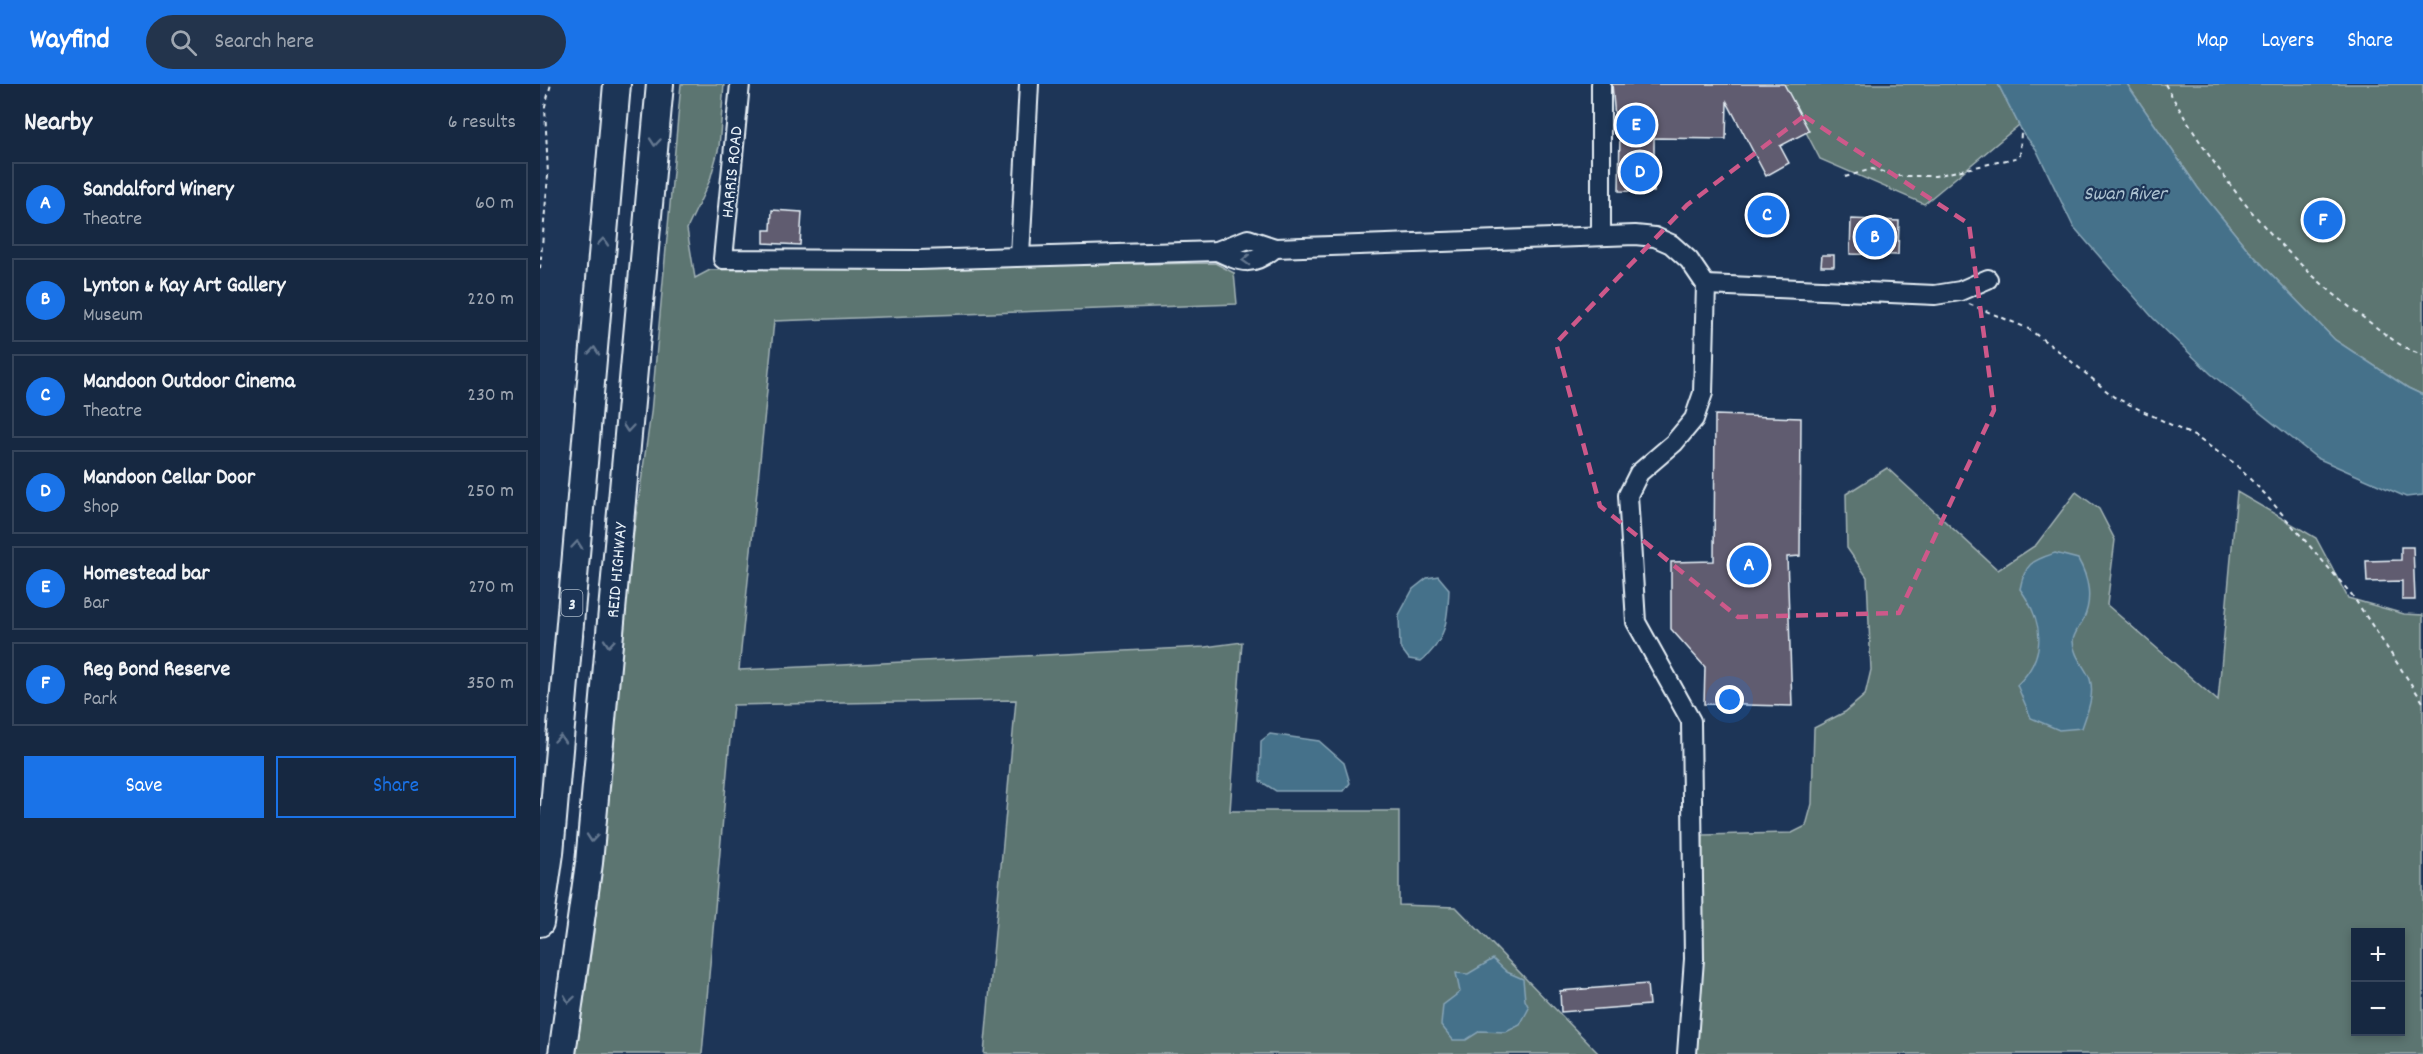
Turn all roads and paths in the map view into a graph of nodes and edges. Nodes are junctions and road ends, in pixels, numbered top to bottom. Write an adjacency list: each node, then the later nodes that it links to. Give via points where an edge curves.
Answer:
1 (551, 84): 14 (path, via 545,106 548,176)
2 (600, 84): 11 (highway, via 606,114)
3 (617, 84): 11 (highway, 3)
4 (660, 84): 21 (highway, REID HIGHWAY, one-way to 21, via 589,863)
5 (740, 84): 13 (street, HARRIS ROAD, via 723,259)
6 (1029, 84): 13 (street)
7 (1601, 84): 12 (street)
8 (2165, 84): 18 (path, via 2214,165 2283,248 2321,285 2380,330 2404,347)
9 (2021, 129): 10 (path, via 2020,157 1935,176 1899,176 1872,169)
10 (1845, 177)
11 (606, 202): 20 (highway, 3, one-way to 11, via 550,853)
12 (1601, 236): 13 (street, via 1275,248 1248,239 1217,251); 16 (street, via 1655,237 1671,244 1689,260)
13 (1020, 256)
14 (540, 268)
15 (1988, 279): 16 (street, via 1960,291 1935,294)
16 (1706, 285): 22 (street, via 1703,393 1694,419 1674,443 1639,473 1628,495 1636,622 1691,721 1694,959)
17 (1967, 303): 19 (path, via 2027,328 2114,397 2196,437 2234,463 2265,493 2352,595)
18 (2423, 354)
19 (2423, 702)
20 (540, 923)
21 (562, 1054)
22 (1687, 1054)

